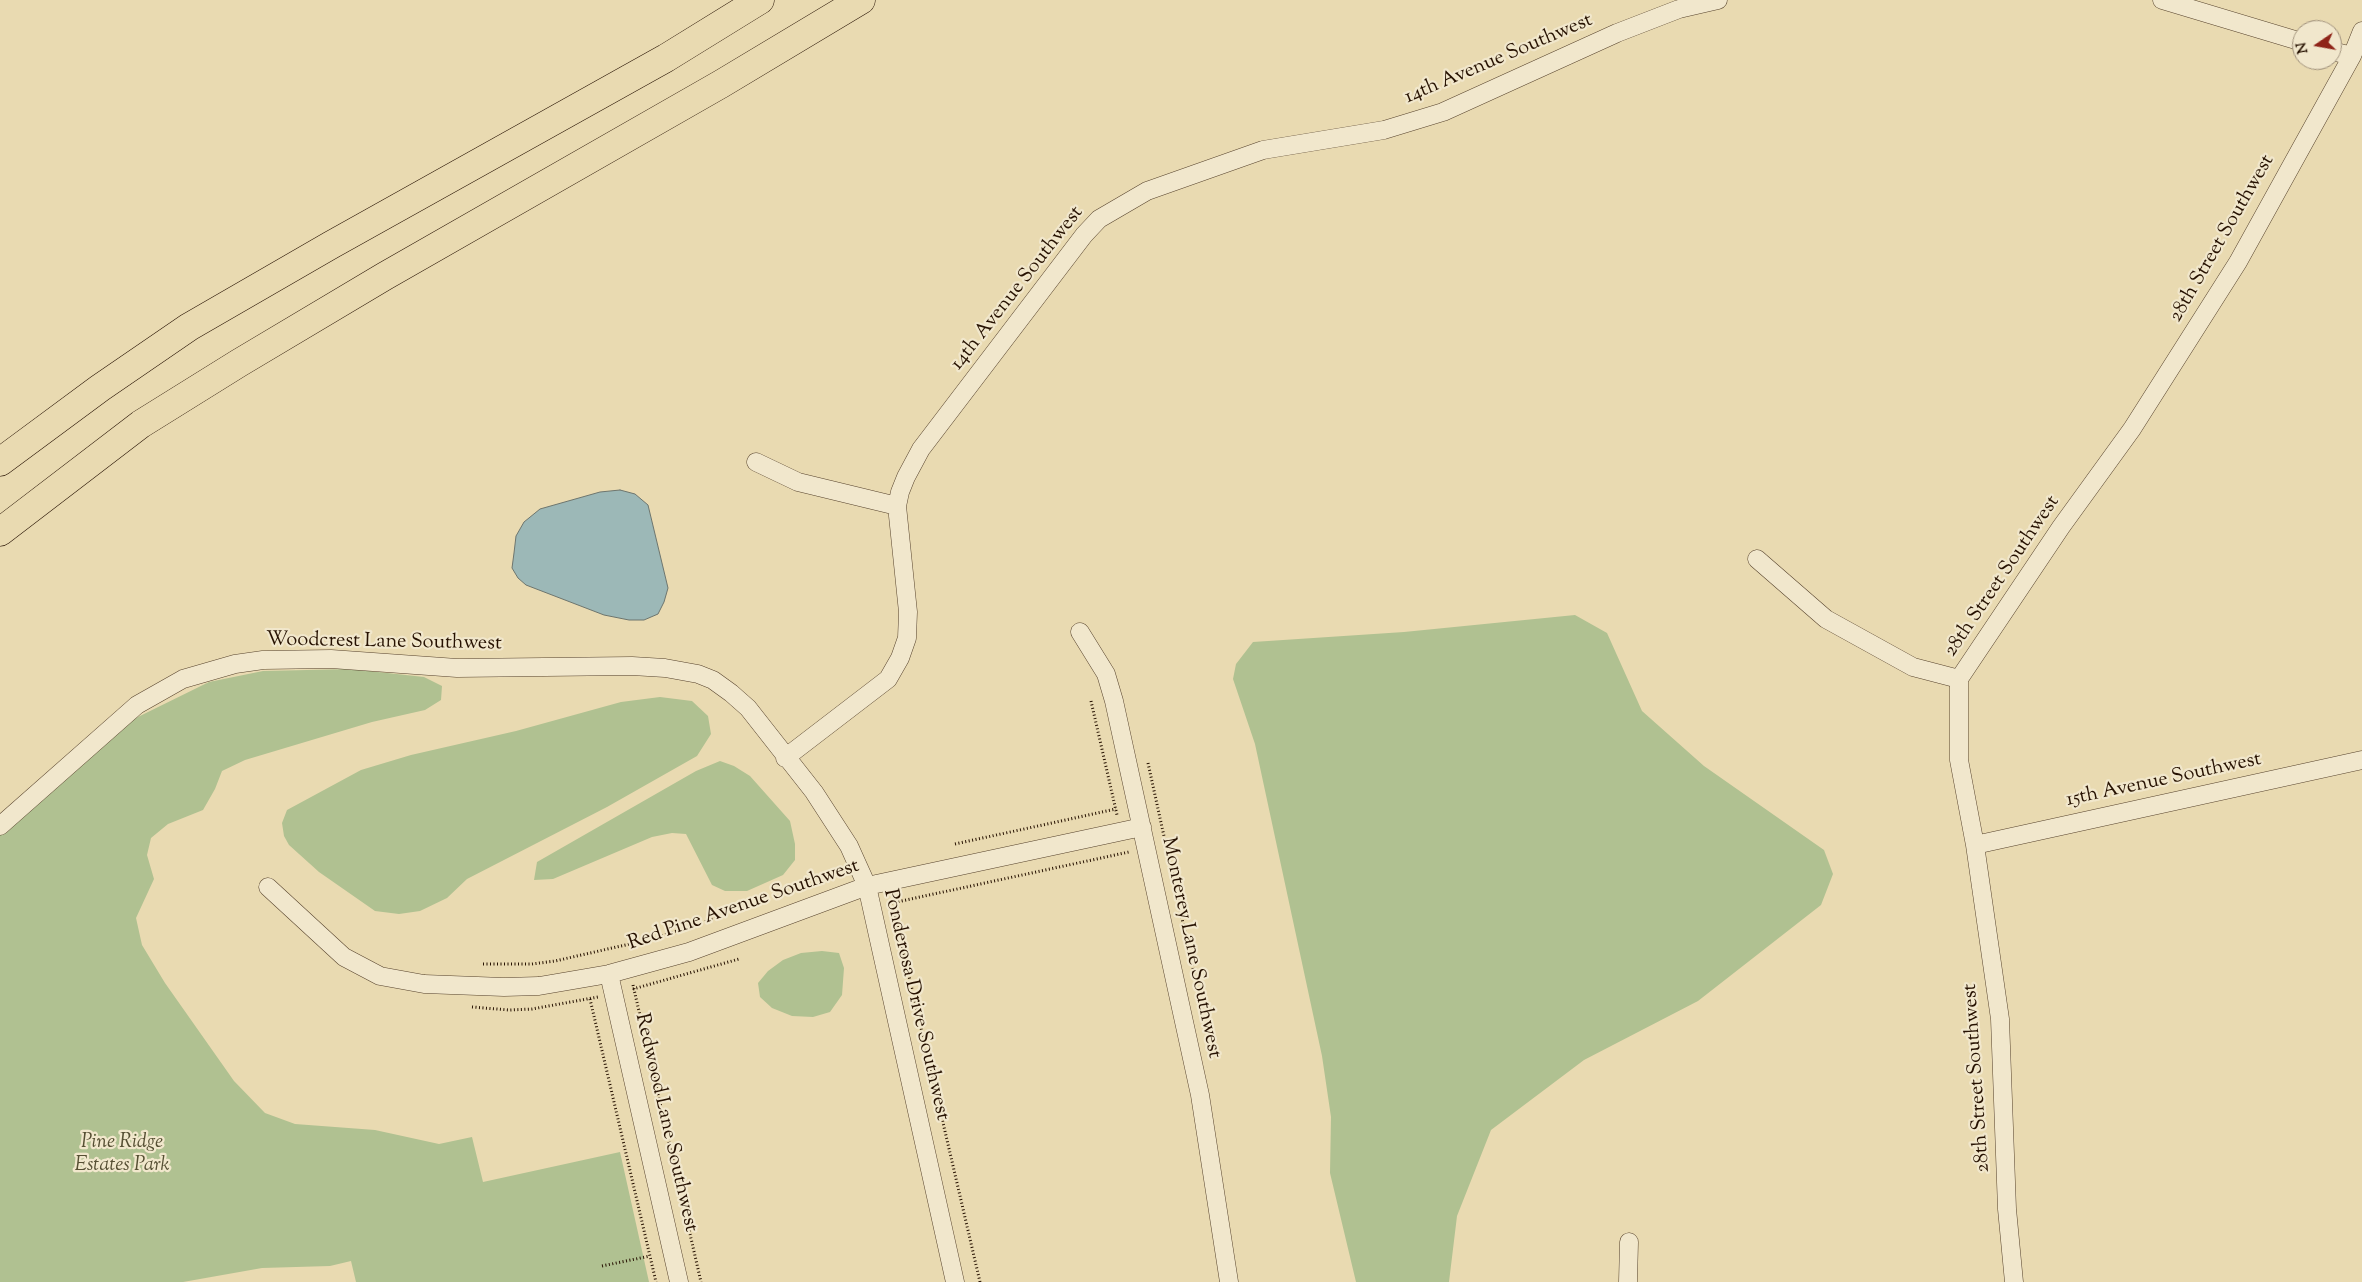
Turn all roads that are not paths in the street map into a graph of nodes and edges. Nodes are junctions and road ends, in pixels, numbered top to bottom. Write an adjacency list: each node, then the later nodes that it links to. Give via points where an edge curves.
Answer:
1 (760, 0): 9 (highway, via 666,58 331,244 189,328 100,388)
2 (860, 0): 12 (highway, via 231,368 141,424)
3 (1718, 0): 11 (street, 14th Avenue Southwest, via 1680,9 1617,32 1443,112 1384,130 1264,150 1147,191 1123,203 1099,219 1084,235 921,449 900,492)
4 (2162, 0): 6 (street)
5 (2362, 30): 8 (street, 28th Street Southwest)
6 (2292, 39)
7 (2342, 54): 8 (street)
8 (2352, 56): 15 (street, 28th Street Southwest, via 2238,262 2132,428)
9 (0, 462)
10 (756, 462): 11 (street, via 798,482)
11 (898, 506): 16 (street, 14th Avenue Southwest, via 908,612 907,638 900,658 888,680)
12 (0, 532)
13 (1757, 559): 15 (street, via 1826,619 1913,667)
14 (1080, 632): 19 (street, Monterey Lane Southwest, via 1106,674)
15 (1959, 679): 20 (street, 28th Street Southwest, via 1960,760)
16 (785, 758): 18 (street, Woodcrest Lane Southwest, via 748,708 731,693 698,674 666,668 457,668 331,659 262,660 183,679 137,705); 21 (street, Ponderosa Drive Southwest, via 814,792 849,846)
17 (2362, 760): 20 (street, 15th Avenue Southwest)
18 (0, 826)
19 (1142, 827): 21 (street, Red Pine Avenue Southwest); 27 (street, Monterey Lane Southwest, via 1200,1095)
20 (1975, 845): 29 (street, 28th Street Southwest, via 2000,1019 2007,1210)
21 (867, 886): 23 (street, Red Pine Avenue Southwest, via 689,952); 26 (street, Ponderosa Drive Southwest)
22 (268, 887): 23 (street, Red Pine Avenue Southwest, via 344,957 380,976 424,984 504,987 567,983)
23 (609, 974): 25 (street, Redwood Lane Southwest)
24 (1629, 1242): 28 (street)
25 (679, 1282)
26 (955, 1282)
27 (1229, 1282)
28 (1628, 1282)
29 (2014, 1282)

